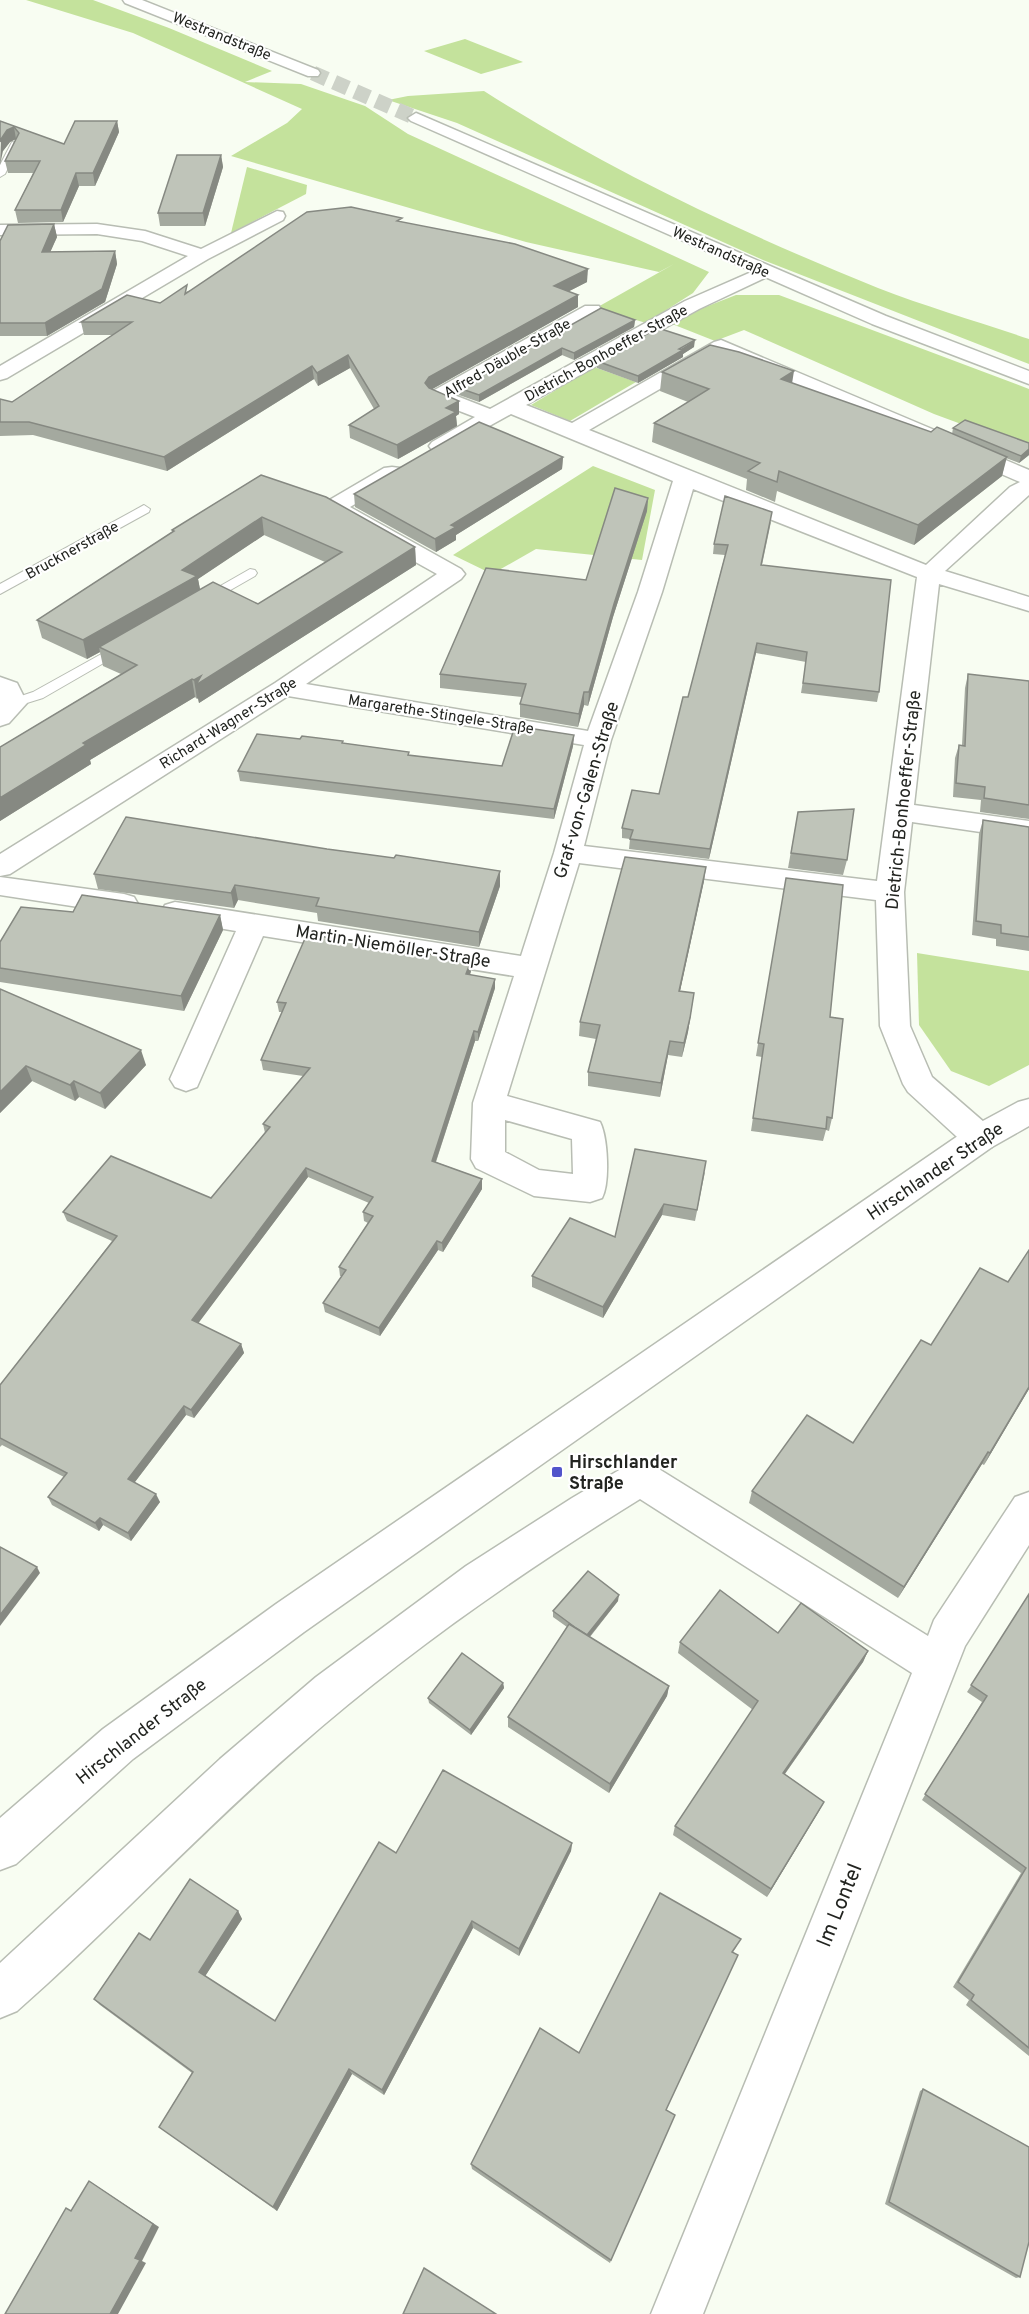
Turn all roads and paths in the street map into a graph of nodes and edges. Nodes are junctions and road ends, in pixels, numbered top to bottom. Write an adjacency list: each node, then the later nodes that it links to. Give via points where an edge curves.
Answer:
1 (130, 0): 2 (street, Westrandstraße)
2 (313, 74)
3 (416, 118): 9 (street, Westrandstraße)
4 (15, 144): 5 (lane)
5 (0, 174)
6 (277, 216): 8 (street)
7 (0, 230): 8 (street, via 97,230 145,236)
8 (202, 255): 11 (street)
9 (765, 271): 12 (street, Westrandstraße); 13 (street, Dietrich-Bonhoeffer-Straße, via 683,310)
10 (592, 310): 14 (street, Alfred-Däuble-Straße, via 438,396)
11 (0, 374)
12 (1029, 378)
13 (510, 406): 14 (street); 15 (street, Dietrich-Bonhoeffer-Straße)
14 (489, 416): 16 (street)
15 (573, 431): 18 (street, Dietrich-Bonhoeffer-Straße); 19 (street, via 722,346)
16 (425, 454)
17 (406, 465): 28 (street, Richard-Wagner-Straße, via 334,507 453,574)
18 (685, 478): 23 (street, Dietrich-Bonhoeffer-Straße); 30 (street, Graf-von-Galen-Straße)
19 (1029, 478)
20 (1029, 486): 23 (street)
21 (144, 510): 24 (lane, Brucknerstraße)
22 (250, 573): 26 (lane)
23 (929, 574): 25 (street); 31 (street, Dietrich-Bonhoeffer-Straße)
24 (0, 590)
25 (1029, 604)
26 (190, 608)
27 (139, 637): 29 (lane, via 38,695)
28 (284, 688): 30 (street, Margarethe-Stingele-Straße); 34 (street, Richard-Wagner-Straße)
29 (5, 702)
30 (598, 740): 33 (street, Graf-von-Galen-Straße)
31 (898, 812): 32 (street); 36 (street, Dietrich-Bonhoeffer-Straße)
32 (1029, 830)
33 (568, 852): 36 (street); 38 (street, Graf-von-Galen-Straße)
34 (0, 867)
35 (0, 886): 37 (street, Martin-Niemöller-Straße)
36 (890, 892): 42 (street, Dietrich-Bonhoeffer-Straße, via 894,1026 919,1084)
37 (254, 923): 38 (street, Martin-Niemöller-Straße); 39 (street)
38 (532, 968): 40 (street, Graf-von-Galen-Straße)
39 (186, 1079)
40 (489, 1103)
41 (1029, 1111): 42 (street, Hirschlander Straße)
42 (980, 1138): 45 (street, Hirschlander Straße, via 290,1618 118,1744)
43 (1029, 1510): 44 (street, Im Lontel, via 949,1634)
44 (937, 1665): 46 (street, via 640,1478 555,1528 363,1664 235,1774 52,1951); 47 (street, Im Lontel)
45 (0, 1848)
46 (0, 1994)
47 (677, 2314)

